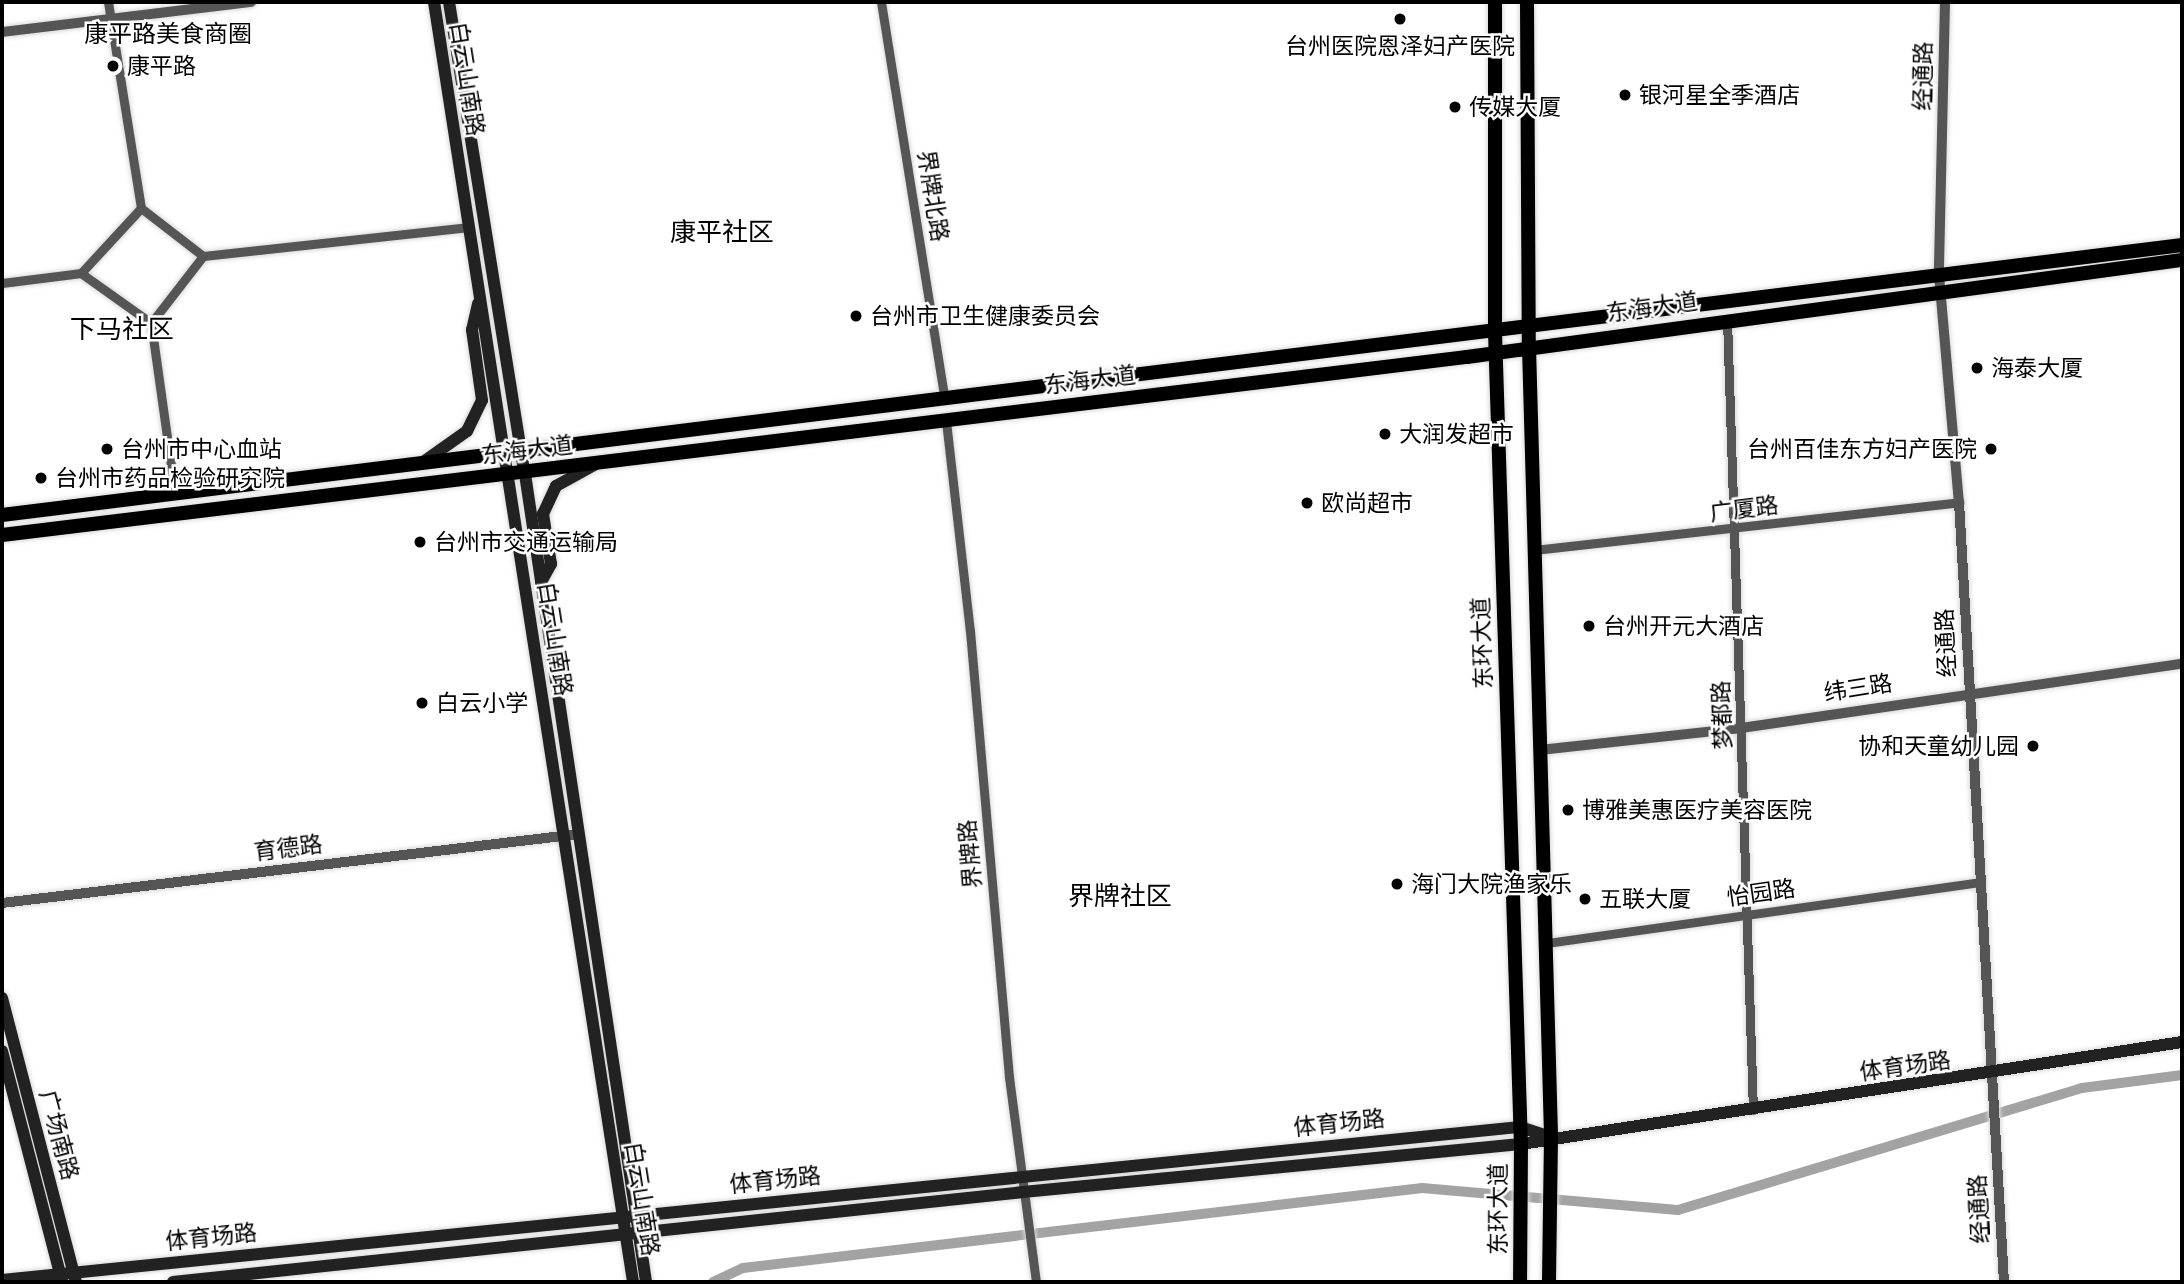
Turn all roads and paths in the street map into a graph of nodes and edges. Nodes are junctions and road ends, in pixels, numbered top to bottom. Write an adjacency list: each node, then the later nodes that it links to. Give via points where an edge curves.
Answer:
1 (108, 2): 9 (street)
2 (251, 2): 9 (street)
3 (434, 2): 12 (main road, 白云山南路)
4 (449, 2): 28 (main road, 白云山南路)
5 (881, 2): 26 (street, 界牌北路)
6 (1495, 2): 23 (main road, 东环大道)
7 (1527, 2): 22 (main road)
8 (1945, 2): 18 (street, 经通路)
9 (111, 19): 10 (street); 11 (street)
10 (2, 32)
11 (141, 208): 14 (street); 16 (street)
12 (469, 227): 14 (street); 19 (main road, 白云山南路)
13 (2182, 245): 18 (main road, 东海大道)
14 (203, 256): 21 (street)
15 (2182, 260): 18 (main road, 东海大道)
16 (81, 273): 17 (street); 21 (street)
17 (2, 283)
18 (1939, 283): 20 (main road, 东海大道); 22 (main road, 东海大道); 35 (street, 经通路)
19 (480, 297): 29 (main road, 白云山南路); 30 (main road, via 472,330 482,400 467,431)
20 (1727, 319): 24 (main road, 东海大道); 37 (street, 梦都路)
21 (151, 323): 34 (street)
22 (1529, 328): 23 (main road, 东海大道); 24 (main road)
23 (1495, 332): 25 (main road, 东环大道); 26 (main road, 东海大道)
24 (1529, 347): 25 (main road, 东海大道); 39 (main road)
25 (1496, 352): 27 (main road, 东海大道); 56 (main road, 东环大道)
26 (944, 397): 28 (main road, 东海大道)
27 (946, 421): 31 (main road, 东海大道); 59 (street, 界牌路)
28 (521, 449): 29 (main road, 东海大道); 32 (main road, 白云山南路)
29 (505, 451): 30 (main road, 东海大道); 33 (main road, 白云山南路)
30 (422, 463): 34 (main road, 东海大道)
31 (597, 464): 32 (main road, 东海大道); 40 (main road, via 556,486 544,514 551,564)
32 (525, 474): 33 (main road, 东海大道); 40 (main road, 白云山南路)
33 (509, 475): 38 (main road, 东海大道); 46 (main road, 白云山南路)
34 (175, 494): 36 (main road, 东海大道)
35 (1959, 502): 37 (street, 广厦路); 42 (street, 经通路)
36 (2, 515)
37 (1735, 530): 39 (street, 广厦路); 43 (street, 梦都路)
38 (2, 535)
39 (1534, 550): 44 (main road)
40 (541, 582): 45 (main road, 白云山南路)
41 (2182, 664): 42 (street, 纬三路)
42 (1969, 691): 43 (street, 纬三路); 47 (street, 经通路)
43 (1741, 728): 44 (street, 纬三路); 49 (street, 梦都路)
44 (1540, 750): 50 (main road)
45 (579, 834): 46 (street, 育德路); 61 (main road, 白云山南路)
46 (564, 836): 48 (street, 育德路); 61 (main road, 白云山南路)
47 (1981, 882): 49 (street, 怡园路); 54 (street, 经通路)
48 (2, 904)
49 (1746, 915): 50 (street, 怡园路); 55 (street, 梦都路)
50 (1547, 943): 57 (main road)
51 (2, 998): 63 (main road, 广场南路)
52 (2182, 1042): 54 (main road, 体育场路)
53 (2, 1051): 63 (main road, 广场南路)
54 (1992, 1074): 55 (main road, 体育场路); 71 (street, 经通路)
55 (1753, 1110): 57 (main road, 体育场路)
56 (1520, 1127): 57 (main road, 体育场路); 58 (main road, 东环大道); 59 (main road, 体育场路)
57 (1551, 1137): 58 (main road, 体育场路); 70 (main road)
58 (1521, 1144): 60 (main road, 体育场路); 69 (main road, 东环大道)
59 (1021, 1176): 60 (street, 界牌路); 61 (main road, 体育场路)
60 (1023, 1192): 62 (main road, 体育场路); 68 (street, 界牌路)
61 (630, 1216): 62 (main road, 白云山南路); 63 (main road, 体育场路)
62 (632, 1233): 65 (main road, 体育场路); 66 (main road, 白云山南路); 67 (main road, 白云山南路)
63 (68, 1278): 64 (main road, 体育场路)
64 (2, 1280)
65 (173, 1282)
66 (634, 1282)
67 (646, 1282)
68 (1036, 1282)
69 (1520, 1282)
70 (1549, 1282)
71 (2004, 1282)

